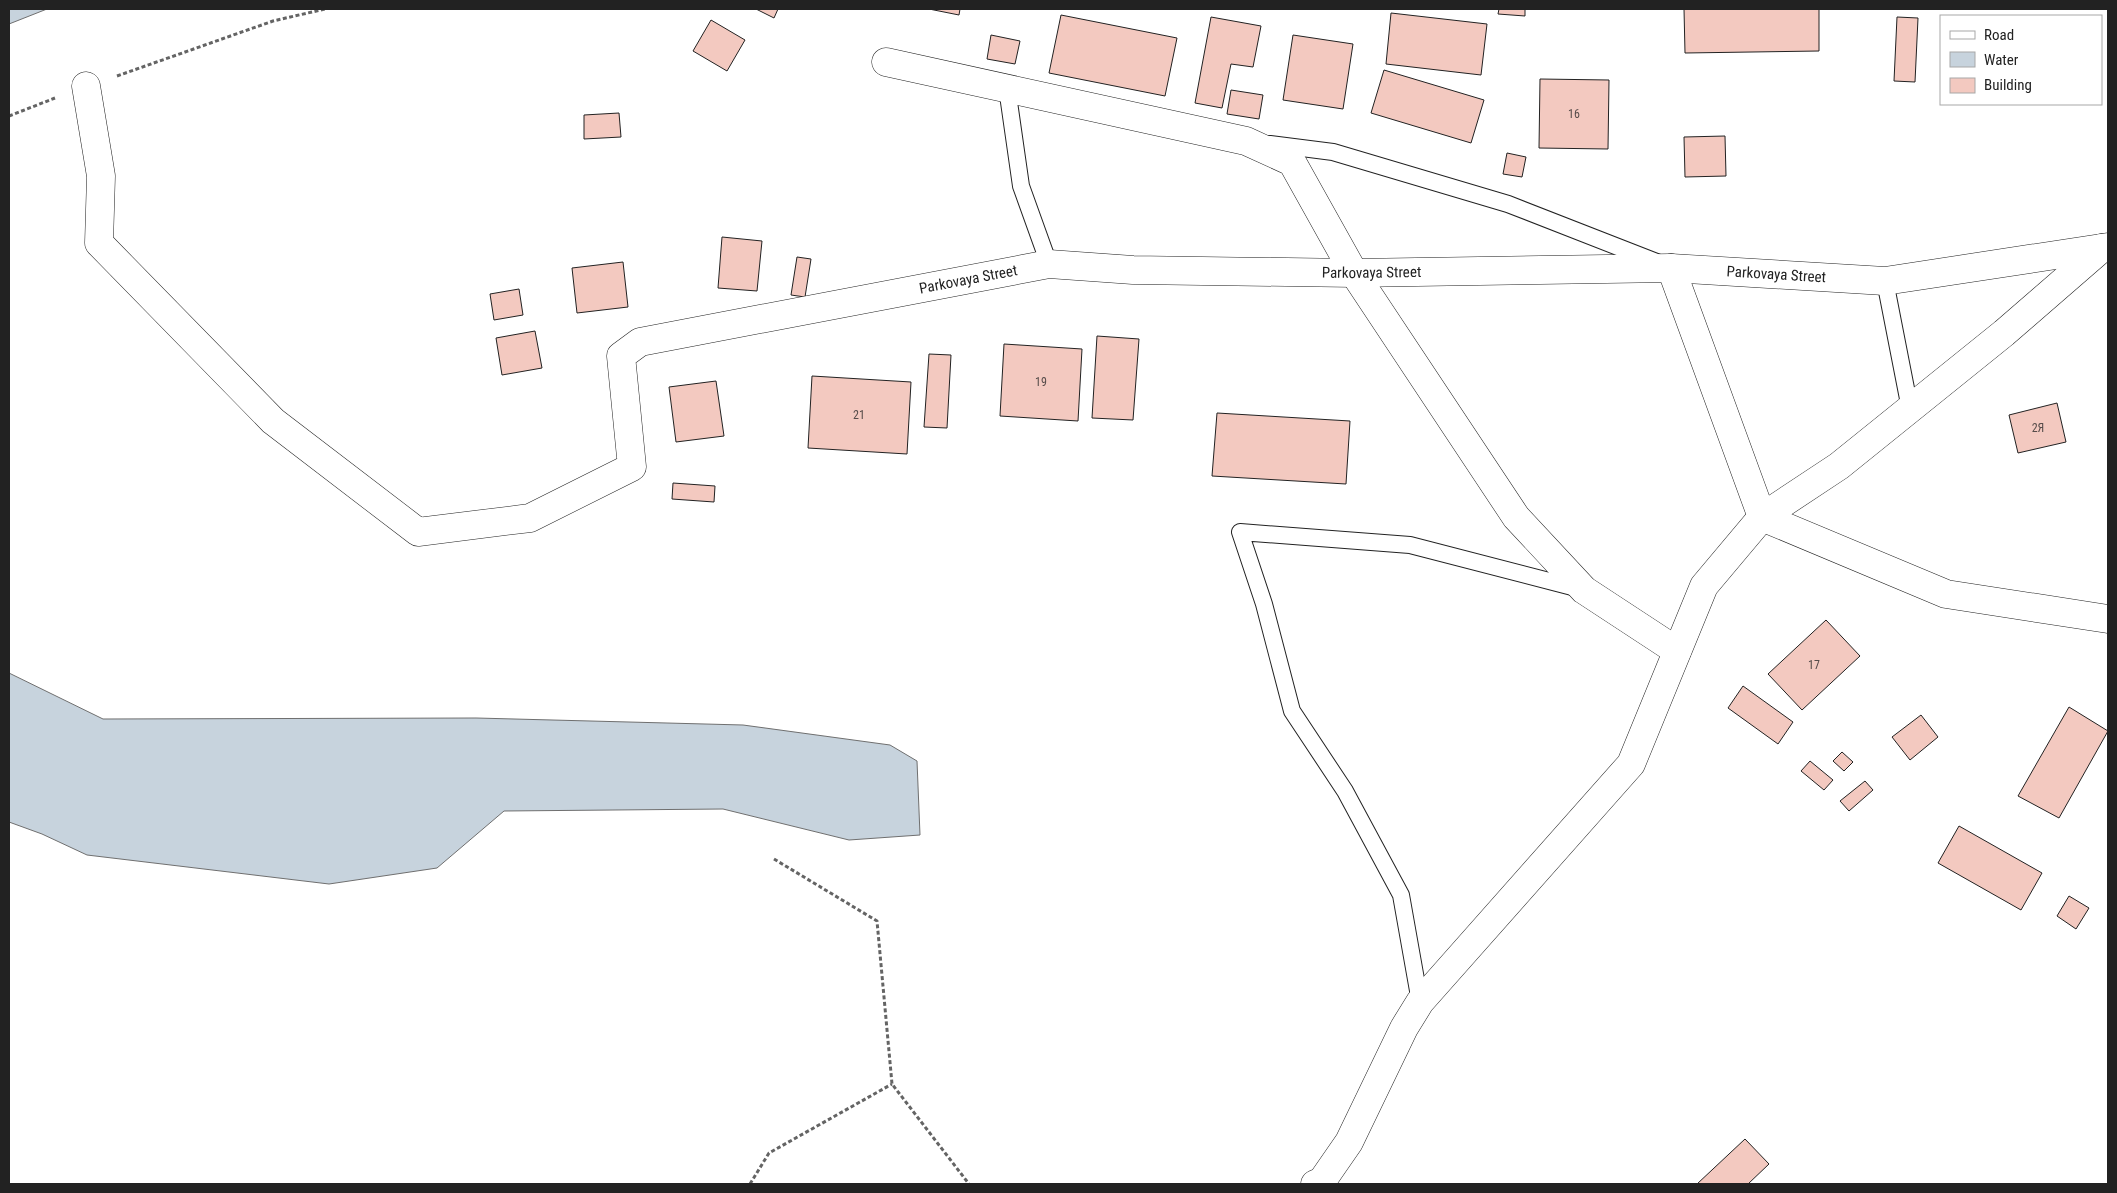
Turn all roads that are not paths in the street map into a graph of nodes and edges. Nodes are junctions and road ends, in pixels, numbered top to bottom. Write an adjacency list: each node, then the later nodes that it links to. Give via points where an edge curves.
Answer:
1 (886, 62): 3 (street)
2 (86, 86): 6 (street, Parkovaya Street, via 101,176 98,243 273,421 418,532 530,518 632,467 621,356 640,342)
3 (1007, 88): 4 (street); 6 (lane, via 1021,186)
4 (1246, 142): 7 (lane, via 1333,152 1361,160 1508,204); 8 (street, via 1292,162)
5 (2105, 248): 9 (street, Parkovaya Street); 10 (street)
6 (1049, 264): 8 (street, Parkovaya Street, via 1133,270)
7 (1672, 268): 8 (street, Parkovaya Street); 9 (street, Parkovaya Street); 11 (street)
8 (1354, 273): 12 (street, via 1516,517)
9 (1884, 281): 10 (lane)
10 (1910, 409): 11 (street, via 1839,466)
11 (1762, 517): 13 (street, via 1946,594); 14 (street, via 1704,586)
12 (1584, 590): 14 (street); 15 (lane, via 1410,545 1240,532 1264,604 1292,711 1345,791 1401,895)
13 (2108, 619)
14 (1677, 651): 15 (street, via 1631,764)
15 (1420, 1002): 16 (street, via 1404,1028 1349,1142 1322,1180)
16 (1315, 1184)

